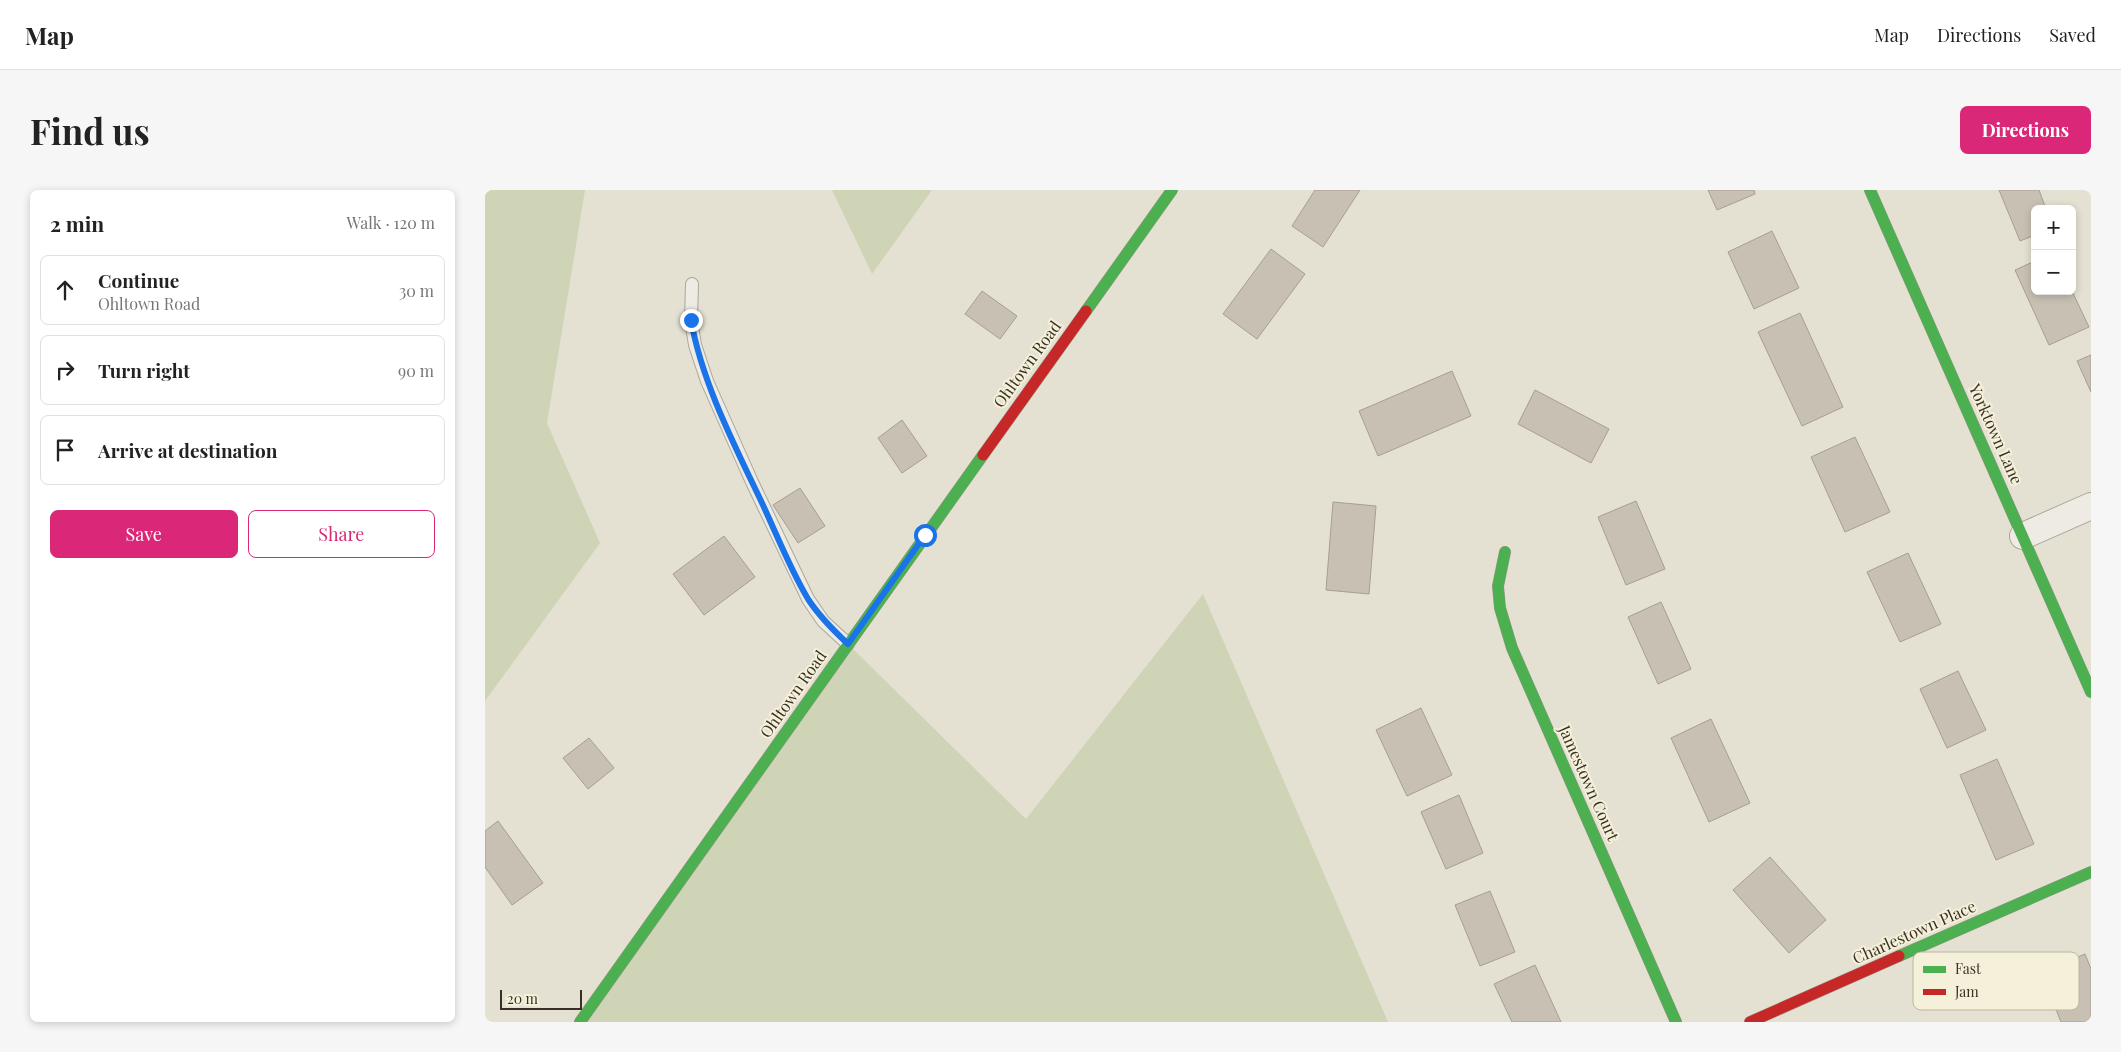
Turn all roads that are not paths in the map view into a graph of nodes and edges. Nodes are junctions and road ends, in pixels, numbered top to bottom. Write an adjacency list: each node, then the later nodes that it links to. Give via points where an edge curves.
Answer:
1 (1172, 190): 7 (street, Ohltown Road)
2 (1870, 190): 5 (street, Yorktown Lane)
3 (692, 284): 7 (lane, via 691,320 711,390 808,599 823,620)
4 (2091, 506): 5 (street)
5 (2023, 536): 8 (street, Yorktown Lane)
6 (1505, 552): 11 (street, Jamestown Court, via 1498,586 1500,608 1512,648)
7 (848, 644): 10 (street, Ohltown Road)
8 (2091, 692)
9 (2091, 872): 12 (street, Charlestown Place)
10 (581, 1022)
11 (1675, 1022)
12 (1750, 1022)

